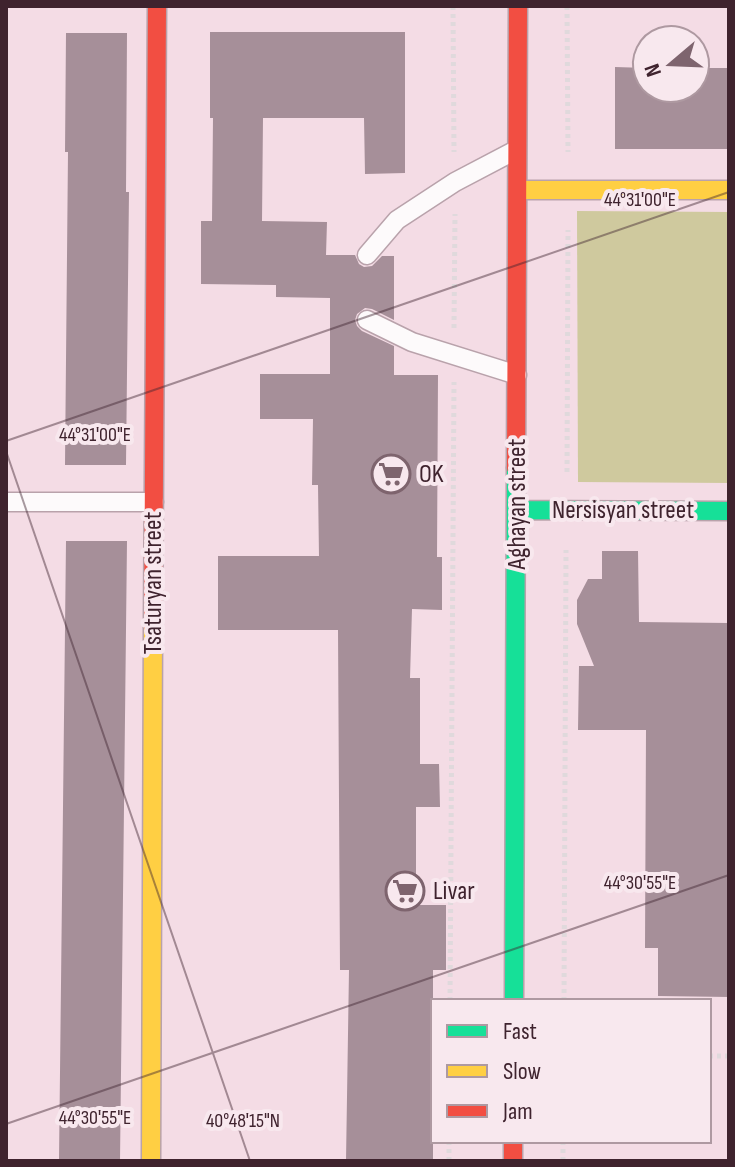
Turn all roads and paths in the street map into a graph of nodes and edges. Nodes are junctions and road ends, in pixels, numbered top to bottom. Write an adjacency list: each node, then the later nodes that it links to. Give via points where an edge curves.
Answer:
1 (157, 6): 13 (main road, Tsaturyan street)
2 (453, 6): 5 (path)
3 (518, 6): 4 (main road, Aghayan street)
4 (518, 148): 5 (lane); 6 (main road, Aghayan street)
5 (455, 182): 8 (lane, via 397,220); 10 (path)
6 (518, 190): 7 (main road); 11 (main road, Aghayan street)
7 (729, 190)
8 (367, 255)
9 (367, 320): 10 (lane)
10 (454, 356): 11 (lane); 16 (path)
11 (517, 375): 14 (main road, Aghayan street)
12 (6, 502): 13 (lane)
13 (154, 502): 18 (main road, Tsaturyan street)
14 (516, 510): 15 (main road, Nersisyan street); 17 (main road, Aghayan street)
15 (729, 511)
16 (450, 999)
17 (514, 999)
18 (151, 1161)

